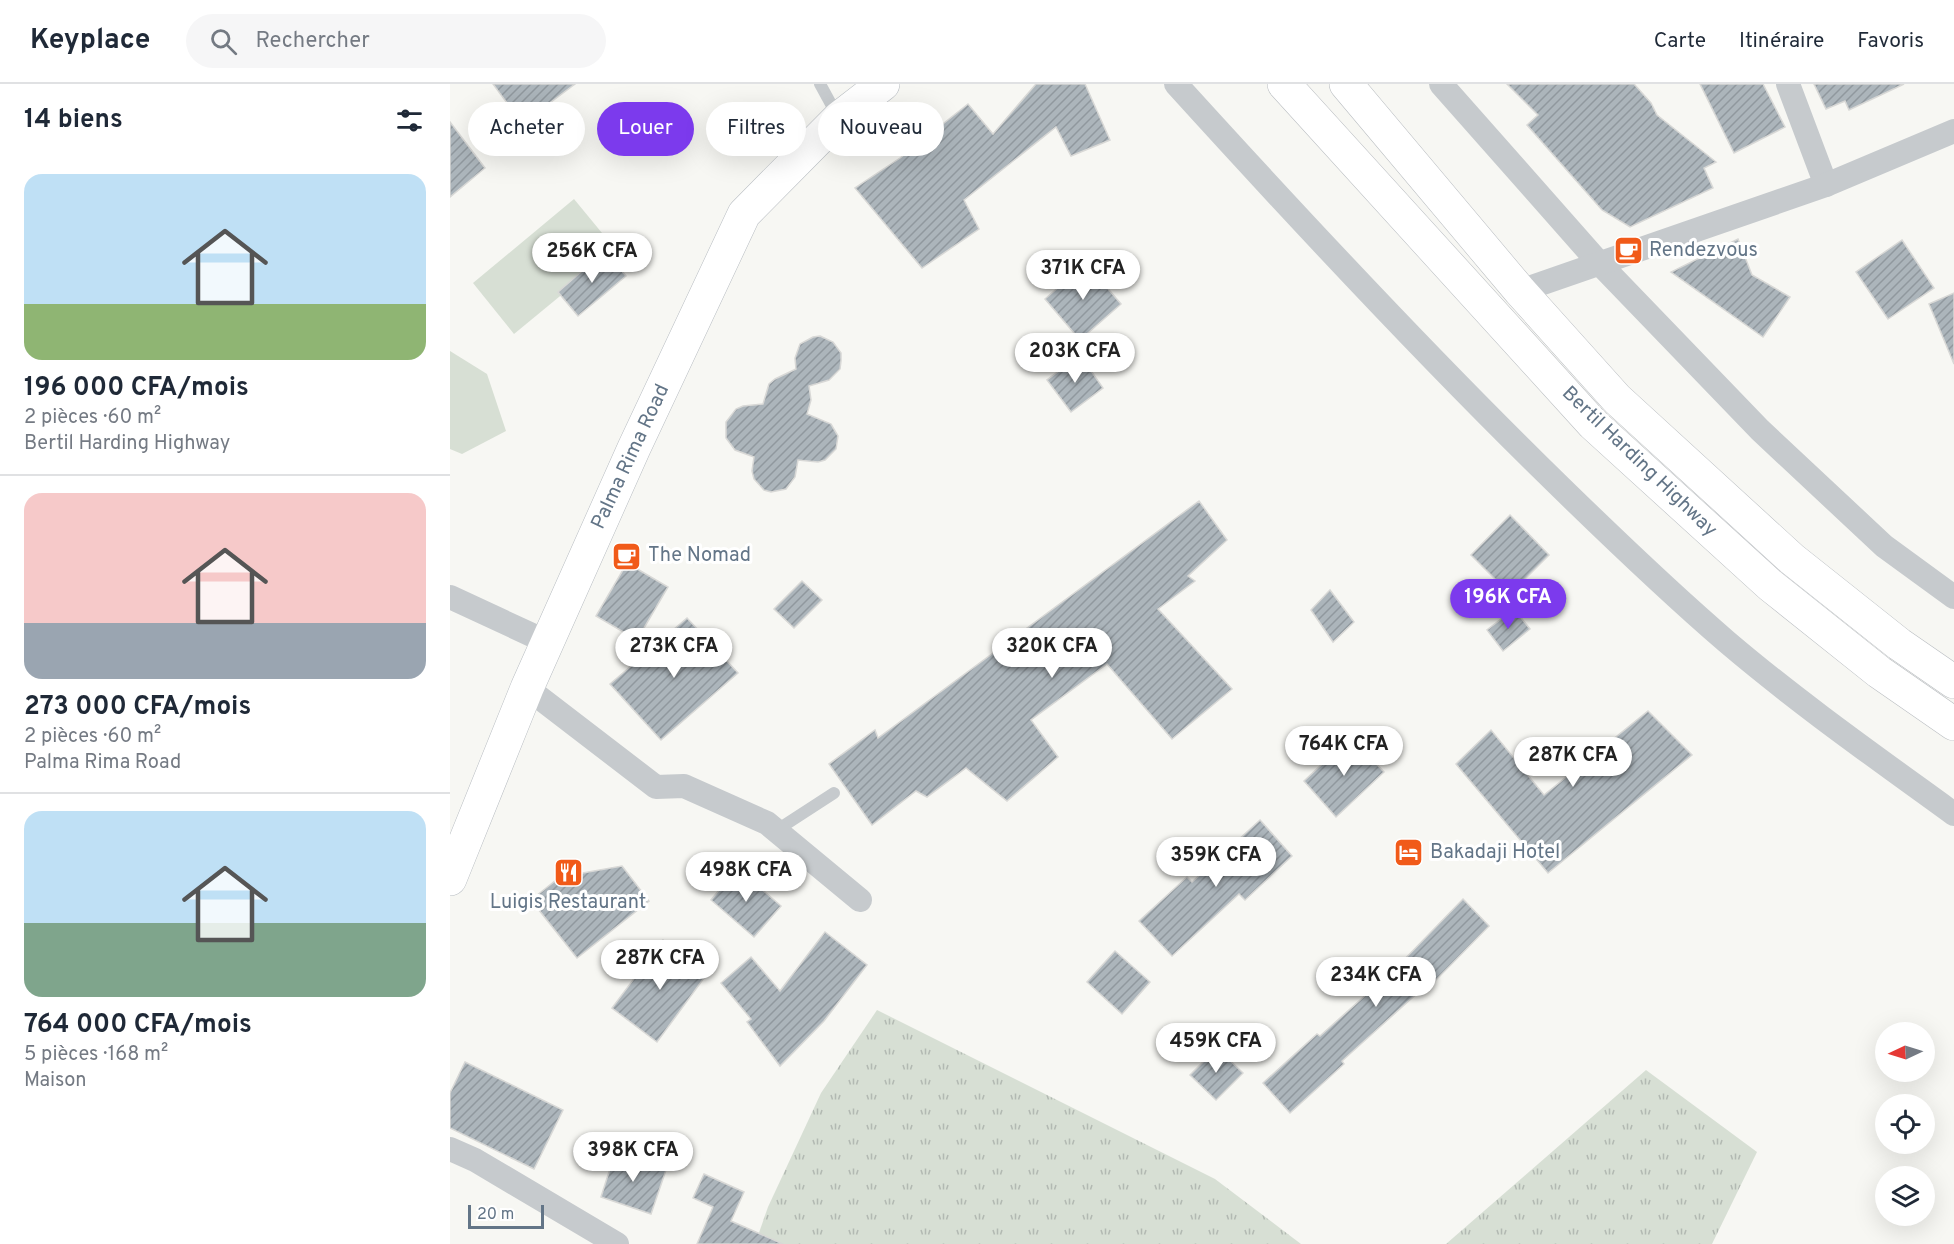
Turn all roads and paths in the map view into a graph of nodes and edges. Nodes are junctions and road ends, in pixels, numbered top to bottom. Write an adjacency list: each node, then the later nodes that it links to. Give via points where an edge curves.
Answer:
1 (820, 84): 8 (lane)
2 (883, 84): 9 (main road, Palma Rima Road)
3 (1176, 84): 22 (street, via 1319,242 1625,550 1809,709)
4 (1284, 84): 20 (main road, Bertil Harding Highway, via 1593,424 1770,585 1879,672)
5 (1346, 84): 14 (main road, Bertil Harding Highway)
6 (1441, 84): 13 (street)
7 (1788, 84): 12 (street)
8 (830, 102)
9 (860, 102)
10 (1954, 131): 12 (street)
11 (818, 139): 17 (main road, Palma Rima Road, via 744,214)
12 (1826, 185): 13 (street)
13 (1600, 264): 14 (street); 16 (street, via 1760,430 1884,546)
14 (1520, 291): 18 (main road, Bertil Harding Highway, via 1617,399 1792,559)
15 (450, 597): 17 (street)
16 (1954, 597)
17 (547, 642): 19 (main road, Palma Rima Road)
18 (1954, 682)
19 (526, 688): 23 (street, via 656,787 684,786); 24 (main road, Palma Rima Road)
20 (1954, 724)
21 (834, 793): 23 (lane)
22 (1954, 814)
23 (777, 830): 25 (street)
24 (450, 879)
25 (860, 900)
26 (450, 1149): 27 (street)
27 (617, 1244)

